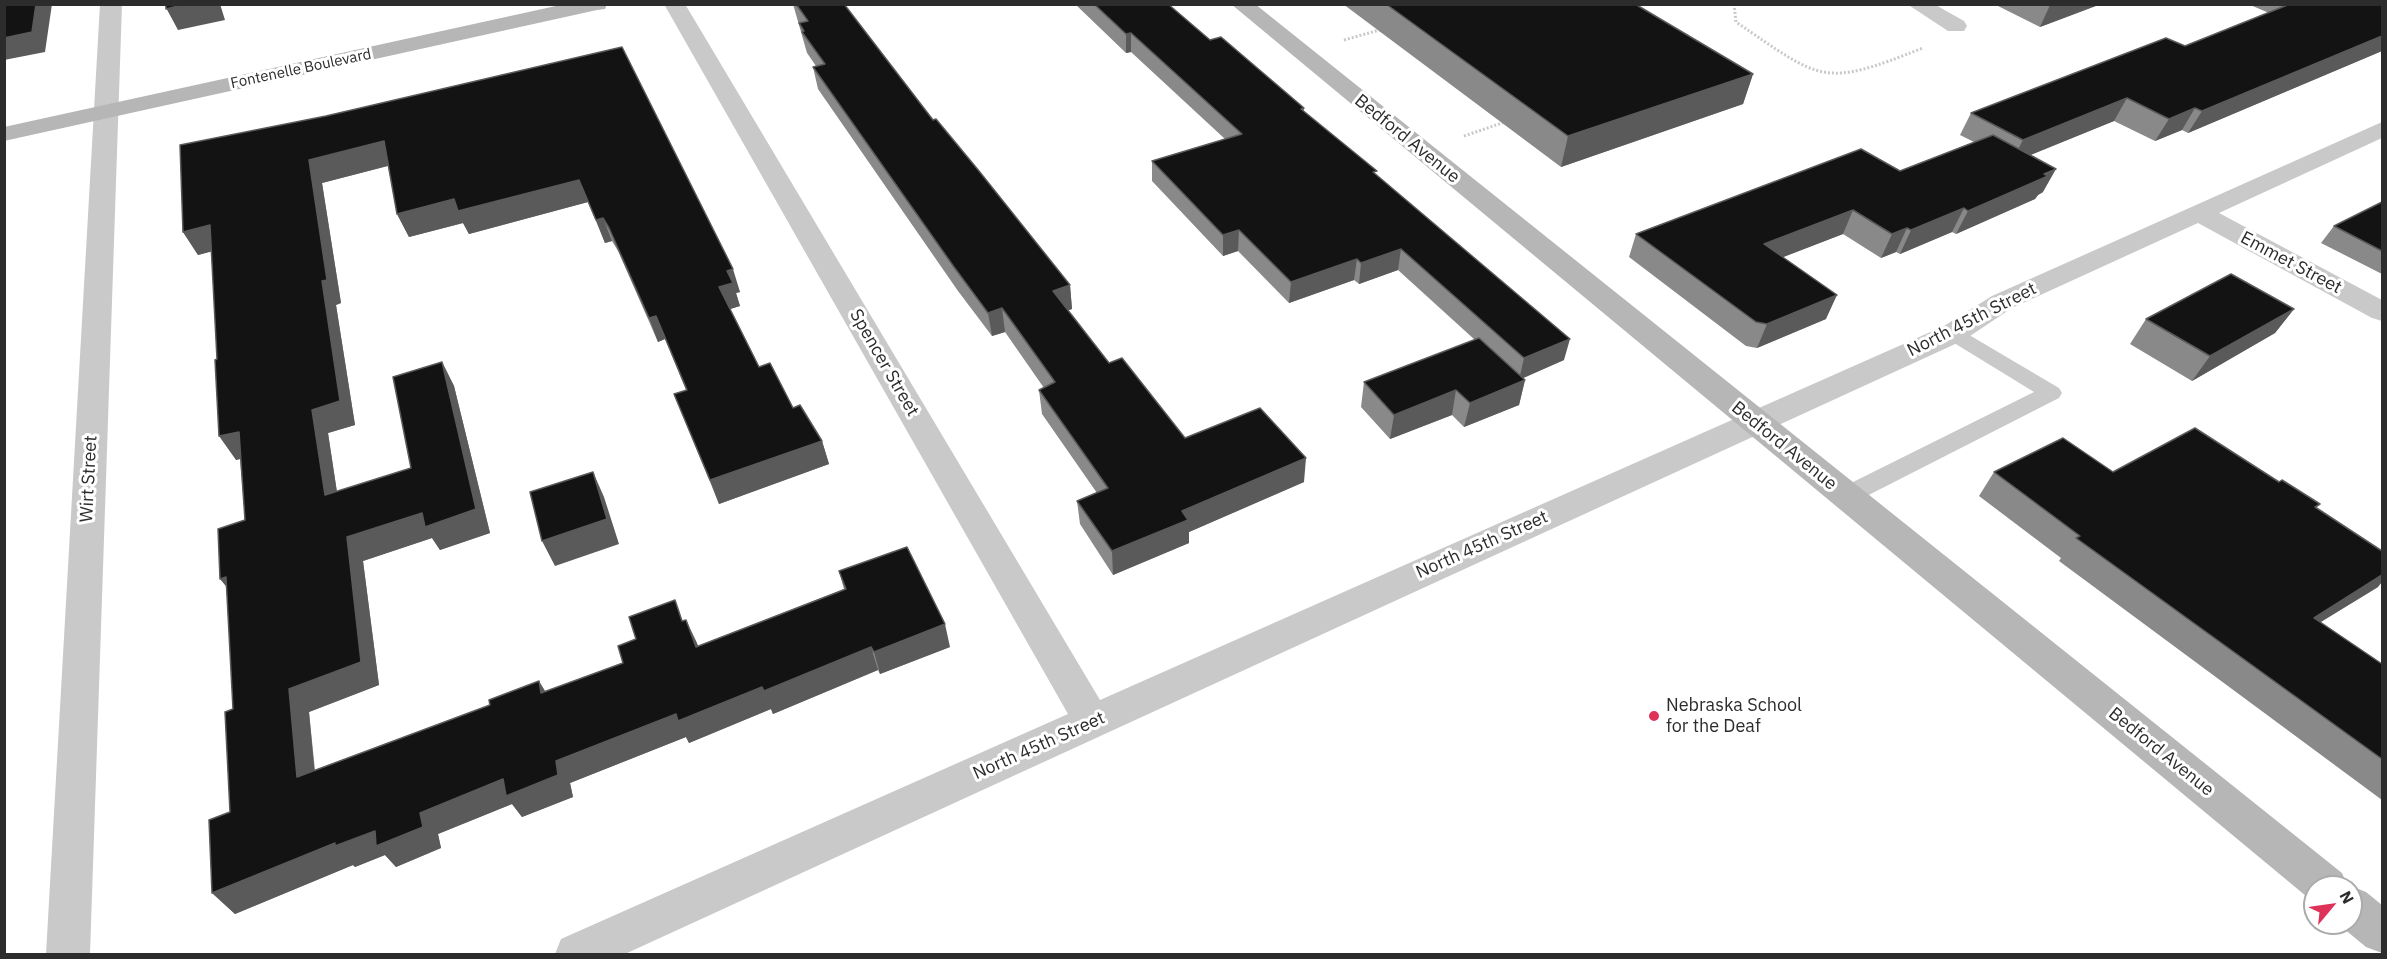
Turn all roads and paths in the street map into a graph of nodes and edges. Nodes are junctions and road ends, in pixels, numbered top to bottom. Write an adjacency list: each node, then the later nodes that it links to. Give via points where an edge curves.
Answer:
1 (111, 4): 10 (street, Wirt Street)
2 (597, 4): 10 (street, Fontenelle Boulevard)
3 (675, 4): 20 (street, Spencer Street)
4 (1734, 4): 7 (path, via 1736,22 1805,67 1829,75 1864,70 1952,37)
5 (1917, 4): 7 (street)
6 (1244, 5): 9 (street, Bedford Avenue)
7 (1956, 26)
8 (1391, 27): 9 (path)
9 (1300, 53): 14 (street, Bedford Avenue)
10 (106, 112): 13 (street, Fontenelle Boulevard); 24 (street, Wirt Street)
11 (1511, 121): 14 (path)
12 (2382, 129): 15 (street, North 45th Street)
13 (4, 134)
14 (1420, 150): 18 (street, Bedford Avenue)
15 (2199, 213): 16 (street, Emmet Street); 17 (street, North 45th Street, via 2001,302)
16 (2382, 312)
17 (1954, 333): 18 (street, North 45th Street); 19 (lane, via 2051,393)
18 (1755, 421): 19 (street, Bedford Avenue); 20 (street, North 45th Street)
19 (1846, 496): 21 (street, Bedford Avenue)
20 (1093, 722): 25 (street, North 45th Street)
21 (2312, 875)
22 (2363, 917): 23 (street)
23 (2382, 932)
24 (68, 954)
25 (577, 954)

